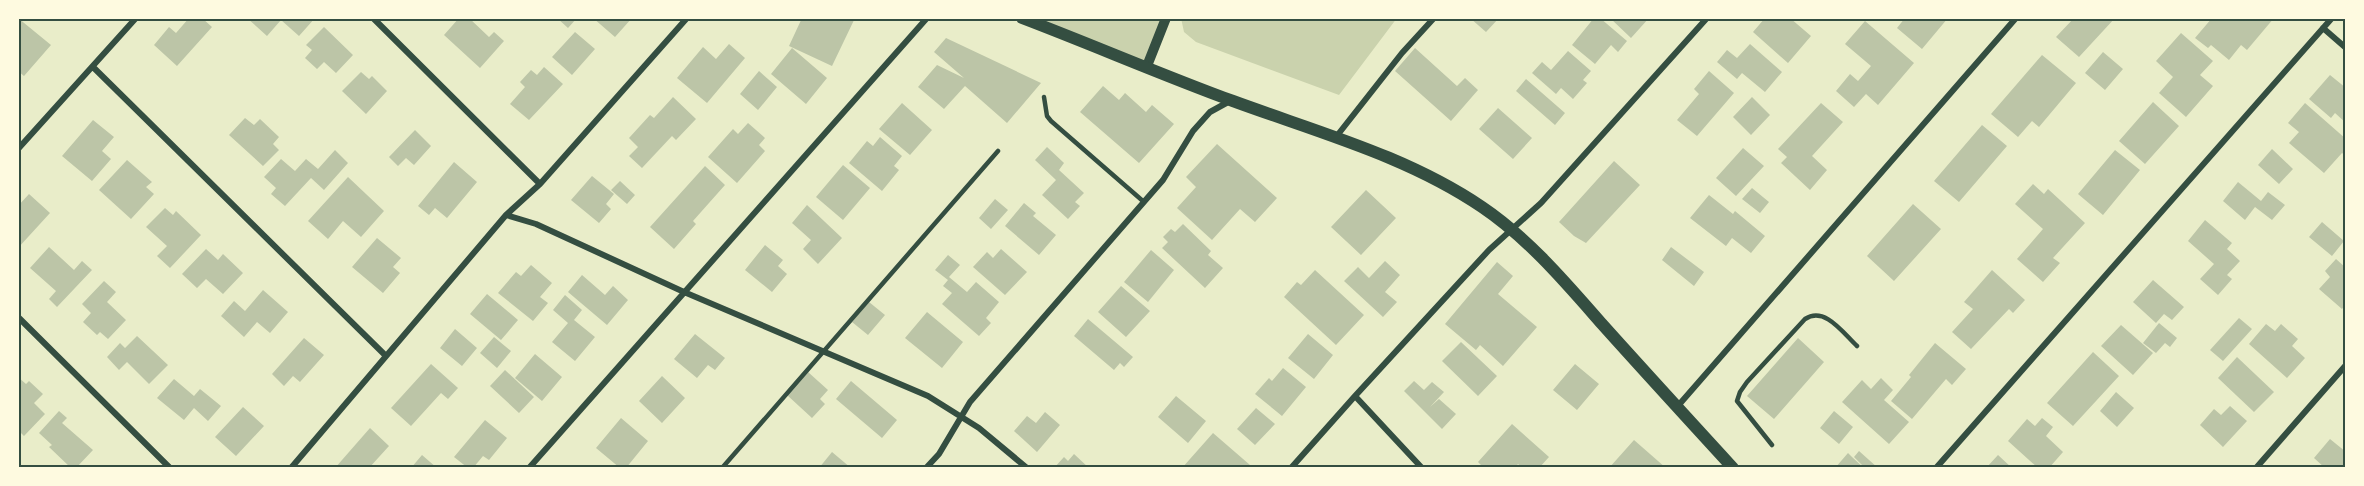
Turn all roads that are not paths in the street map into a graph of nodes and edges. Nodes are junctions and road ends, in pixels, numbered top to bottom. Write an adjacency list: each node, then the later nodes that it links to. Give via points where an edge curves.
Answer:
1 (136, 18): 14 (street)
2 (373, 18): 20 (street)
3 (687, 18): 20 (street)
4 (927, 18): 24 (street)
5 (1022, 18): 13 (main road)
6 (1166, 18): 13 (street)
7 (1434, 18): 17 (street)
8 (1707, 18): 23 (street, via 1541,203)
9 (2016, 18): 31 (street)
10 (2332, 18): 11 (street)
11 (2323, 28): 12 (street); 43 (street)
12 (2346, 48)
13 (1146, 66): 16 (main road)
14 (93, 67): 18 (street); 28 (street)
15 (1044, 97): 21 (lane, via 1051,121)
16 (1231, 100): 17 (main road); 21 (street, via 1210,112 1193,130 1163,180)
17 (1336, 137): 23 (main road, via 1430,177 1483,207)
18 (18, 149)
19 (998, 151): 27 (lane)
20 (540, 184): 22 (street)
21 (1144, 202): 32 (street)
22 (506, 215): 24 (street, via 536,224); 28 (street)
23 (1512, 230): 30 (street); 31 (main road, via 1576,294)
24 (684, 292): 27 (street); 36 (street)
25 (18, 317): 34 (street)
26 (1857, 346): 33 (lane, via 1828,319 1813,314 1747,382 1737,401)
27 (825, 350): 32 (street, via 928,396); 37 (lane)
28 (386, 356): 35 (street)
29 (2346, 365): 44 (street)
30 (1354, 396): 40 (street); 41 (street)
31 (1677, 407): 42 (main road)
32 (961, 417): 38 (street); 39 (street)
33 (1772, 445)
34 (170, 468)
35 (291, 468)
36 (529, 468)
37 (722, 468)
38 (926, 468)
39 (1026, 468)
40 (1291, 468)
41 (1422, 468)
42 (1733, 468)
43 (1936, 468)
44 (2256, 468)

